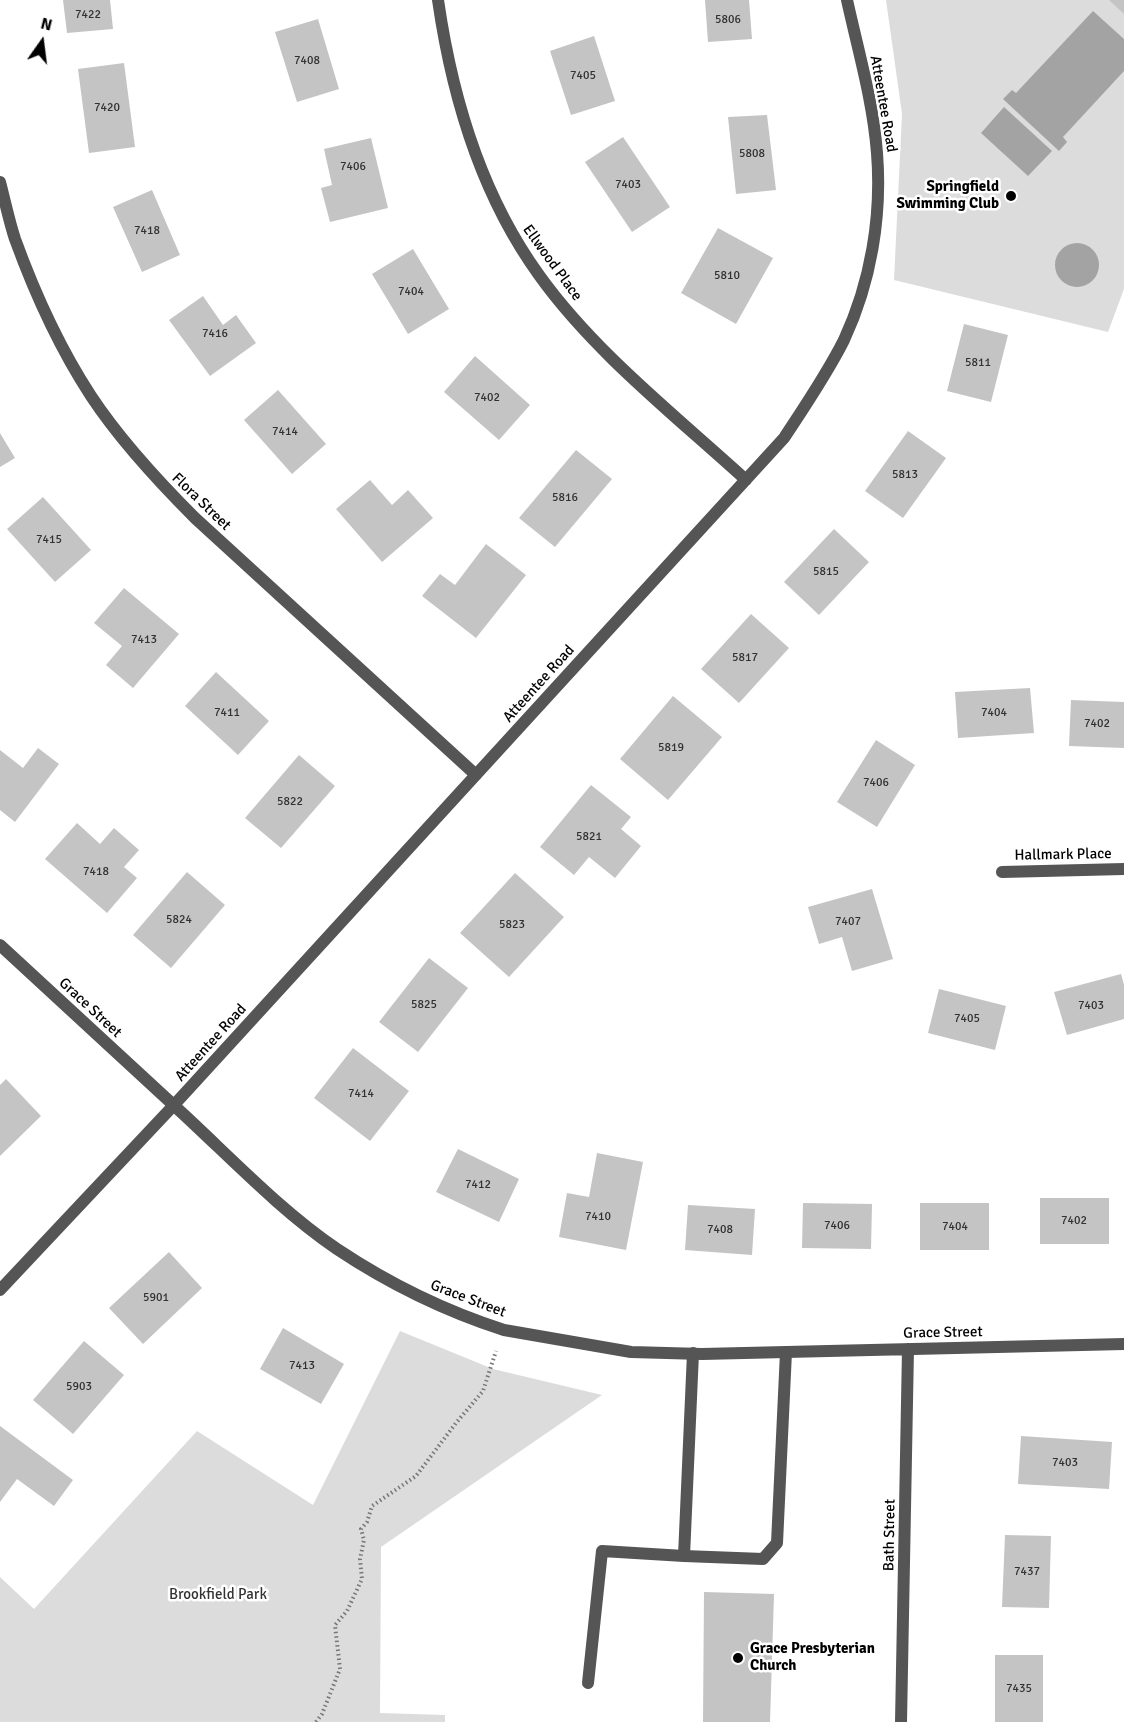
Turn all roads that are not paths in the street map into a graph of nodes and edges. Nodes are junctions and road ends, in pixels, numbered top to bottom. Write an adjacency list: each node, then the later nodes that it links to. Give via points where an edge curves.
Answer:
1 (438, 0): 4 (street, Ellwood Place, via 457,96 478,163 532,266 575,320 619,365)
2 (847, 0): 4 (street, Atteentee Road, via 872,111 877,153 878,200 872,253 843,341 784,438)
3 (0, 182): 5 (street, Flora Street, via 15,238 43,308 92,397 122,438 195,518)
4 (746, 480): 5 (street, Atteentee Road)
5 (476, 775): 9 (street, Atteentee Road)
6 (1124, 869): 7 (street, Hallmark Place)
7 (1002, 872)
8 (0, 945): 9 (street, Grace Street)
9 (174, 1105): 10 (street, Atteentee Road); 14 (street, Grace Street, via 286,1208 337,1248 406,1290 504,1330 631,1352)
10 (0, 1290)
11 (1124, 1344): 12 (street, Grace Street)
12 (908, 1349): 13 (street, Grace Street); 17 (street, Bath Street)
13 (786, 1352): 14 (street, Grace Street); 15 (street, via 777,1543 763,1559)
14 (693, 1353): 15 (street)
15 (684, 1556): 16 (street, via 602,1551)
16 (588, 1683)
17 (901, 1722)

